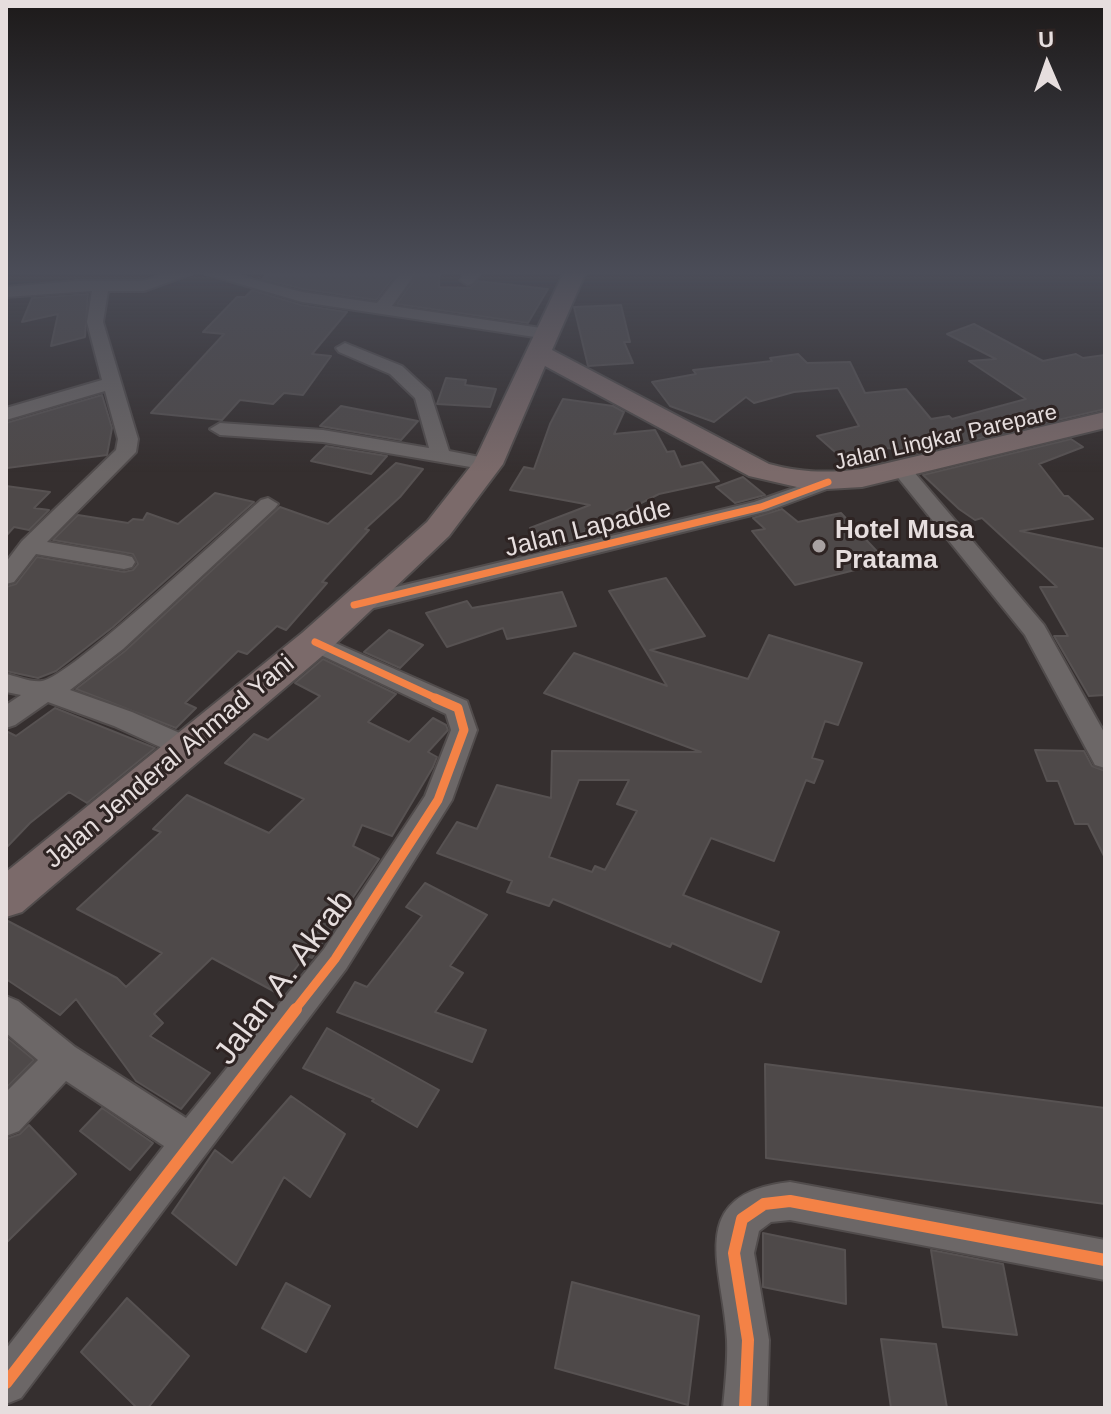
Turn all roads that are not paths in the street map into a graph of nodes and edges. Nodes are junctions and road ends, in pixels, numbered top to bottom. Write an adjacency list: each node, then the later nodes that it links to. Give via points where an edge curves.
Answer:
1 (100, 340): 6 (street)
2 (528, 340): 4 (street)
3 (544, 340): 4 (highway, Jalan Jenderal Ahmad Yani)
4 (543, 343): 11 (highway, Jalan Jenderal Ahmad Yani); 13 (highway, Jalan Lingkar Parepare, via 759,470 796,482)
5 (345, 348): 10 (street, via 396,370 424,396)
6 (112, 383): 7 (street); 15 (street, via 128,439 126,452)
7 (6, 414)
8 (1105, 420): 12 (highway, Jalan Lingkar Parepare)
9 (220, 429): 10 (street, via 323,436)
10 (440, 454): 11 (street)
11 (488, 464): 18 (highway, Jalan Jenderal Ahmad Yani, via 438,529)
12 (901, 469): 13 (highway, Jalan Lingkar Parepare); 24 (street, via 1035,631)
13 (828, 482): 18 (street, Jalan Lapadde, via 761,507)
14 (268, 504): 21 (street, via 114,643)
15 (30, 546): 16 (street); 17 (street)
16 (124, 562)
17 (6, 577)
18 (354, 605): 19 (highway, Jalan Jenderal Ahmad Yani)
19 (315, 642): 23 (highway, Jalan Jenderal Ahmad Yani); 29 (street, Jalan A. Akrab, via 458,708 464,730 438,800 335,959)
20 (6, 683): 21 (street)
21 (47, 690): 22 (street); 23 (street)
22 (6, 718)
23 (190, 749): 25 (highway, Jalan Jenderal Ahmad Yani)
24 (1105, 758)
25 (6, 898)
26 (6, 1012): 27 (street)
27 (63, 1059): 28 (street); 29 (street)
28 (6, 1118)
29 (190, 1142): 31 (street, Jalan A. Akrab)
30 (1105, 1260): 32 (street, via 790,1201 764,1204 742,1219 734,1253 748,1340)
31 (6, 1383)
32 (745, 1408)

